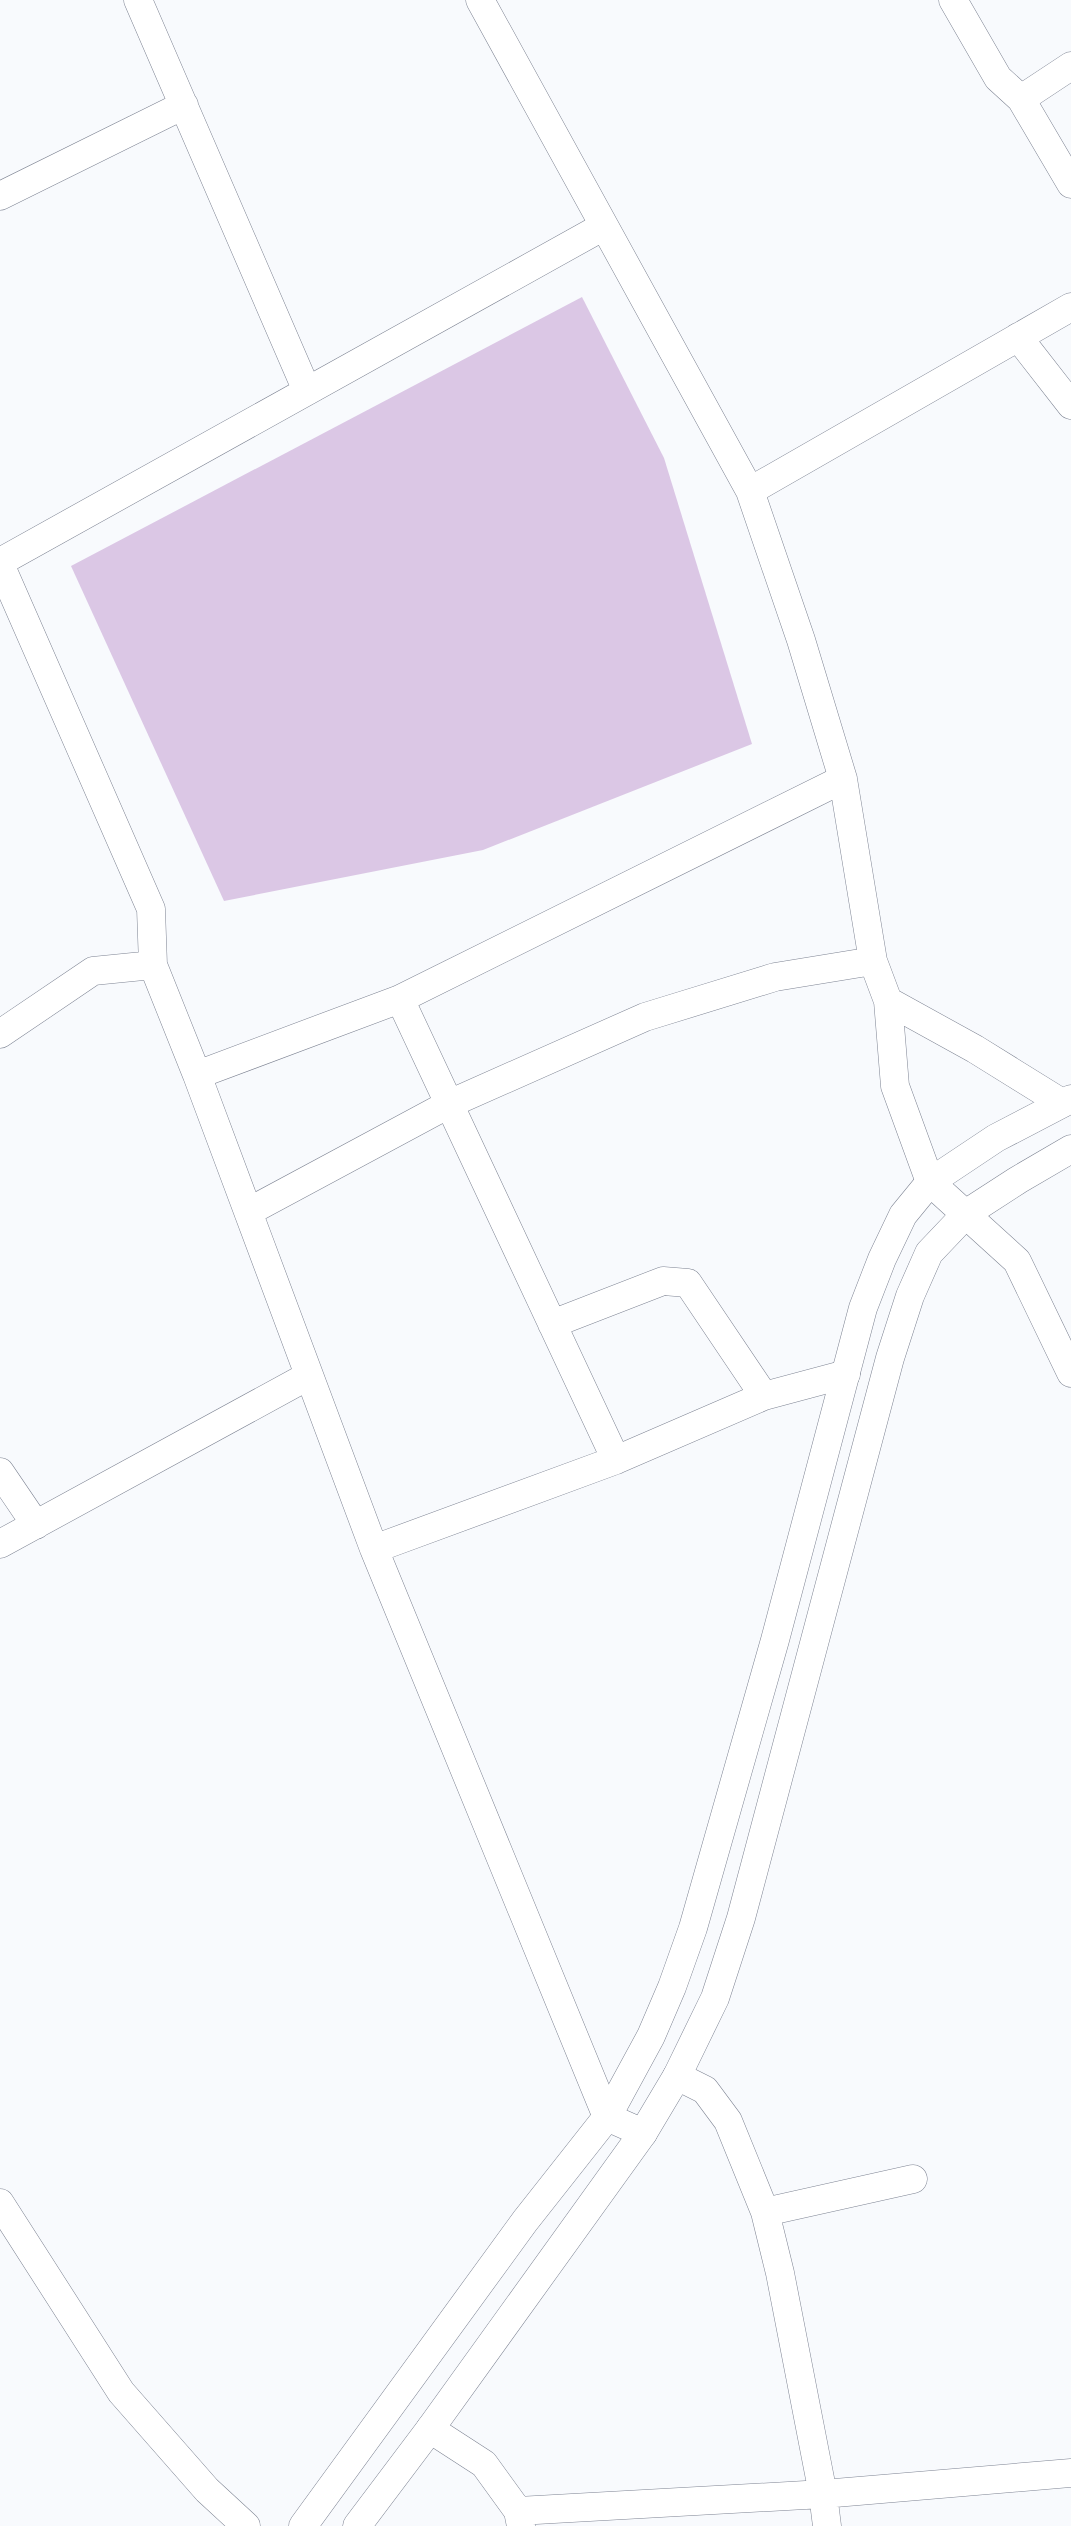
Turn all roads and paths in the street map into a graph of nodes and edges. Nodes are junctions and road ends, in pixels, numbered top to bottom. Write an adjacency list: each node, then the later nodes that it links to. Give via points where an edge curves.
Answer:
1 (138, 0): 6 (street)
2 (480, 0): 9 (street)
3 (954, 0): 5 (street, via 998,78)
4 (1071, 66): 5 (street)
5 (1021, 99): 7 (street)
6 (184, 104): 8 (street); 12 (street)
7 (1071, 184)
8 (0, 196)
9 (604, 226): 12 (street); 14 (street)
10 (1071, 306): 11 (street)
11 (1018, 337): 13 (street); 14 (street)
12 (307, 391): 15 (street)
13 (1071, 405)
14 (750, 491): 16 (street)
15 (0, 563): 18 (street, via 151,909)
16 (844, 779): 17 (street); 19 (street)
17 (874, 961): 20 (street); 24 (street, via 775,977 644,1017)
18 (153, 965): 21 (street, via 93,971); 22 (street)
19 (400, 999): 22 (street); 24 (street)
20 (888, 1001): 23 (street); 26 (street, via 894,1086)
21 (0, 1034)
22 (198, 1075): 27 (street)
23 (1067, 1101): 26 (street, via 996,1138)
24 (449, 1104): 27 (street); 29 (street)
25 (1071, 1149): 28 (street)
26 (930, 1182): 28 (street); 31 (street, via 903,1215 882,1260 863,1308)
27 (248, 1212): 32 (street)
28 (967, 1213): 30 (street, via 1017,1261); 39 (street, via 929,1253 910,1296 890,1358 741,1918 716,1998)
29 (552, 1324): 33 (street, via 663,1281 688,1283); 34 (street)
30 (1071, 1373)
31 (846, 1374): 33 (street); 40 (street, via 693,1928 651,2036)
32 (308, 1376): 36 (street); 38 (street)
33 (764, 1396): 34 (street)
34 (616, 1460): 38 (street)
35 (0, 1472): 36 (street)
36 (36, 1525): 37 (street)
37 (0, 1544)
38 (374, 1549): 40 (street)
39 (677, 2076): 41 (street); 44 (street, via 705,2090 728,2121)
40 (607, 2117): 41 (street); 50 (street, via 525,2221)
41 (643, 2133): 45 (street)
42 (913, 2179): 44 (street)
43 (0, 2203): 49 (street, via 121,2392 207,2490)
44 (765, 2212): 47 (street)
45 (430, 2429): 48 (street, via 484,2464); 51 (street)
46 (1071, 2473): 47 (street)
47 (823, 2494): 48 (street); 52 (street)
48 (520, 2518)
49 (246, 2526)
50 (303, 2526)
51 (357, 2526)
52 (827, 2526)

